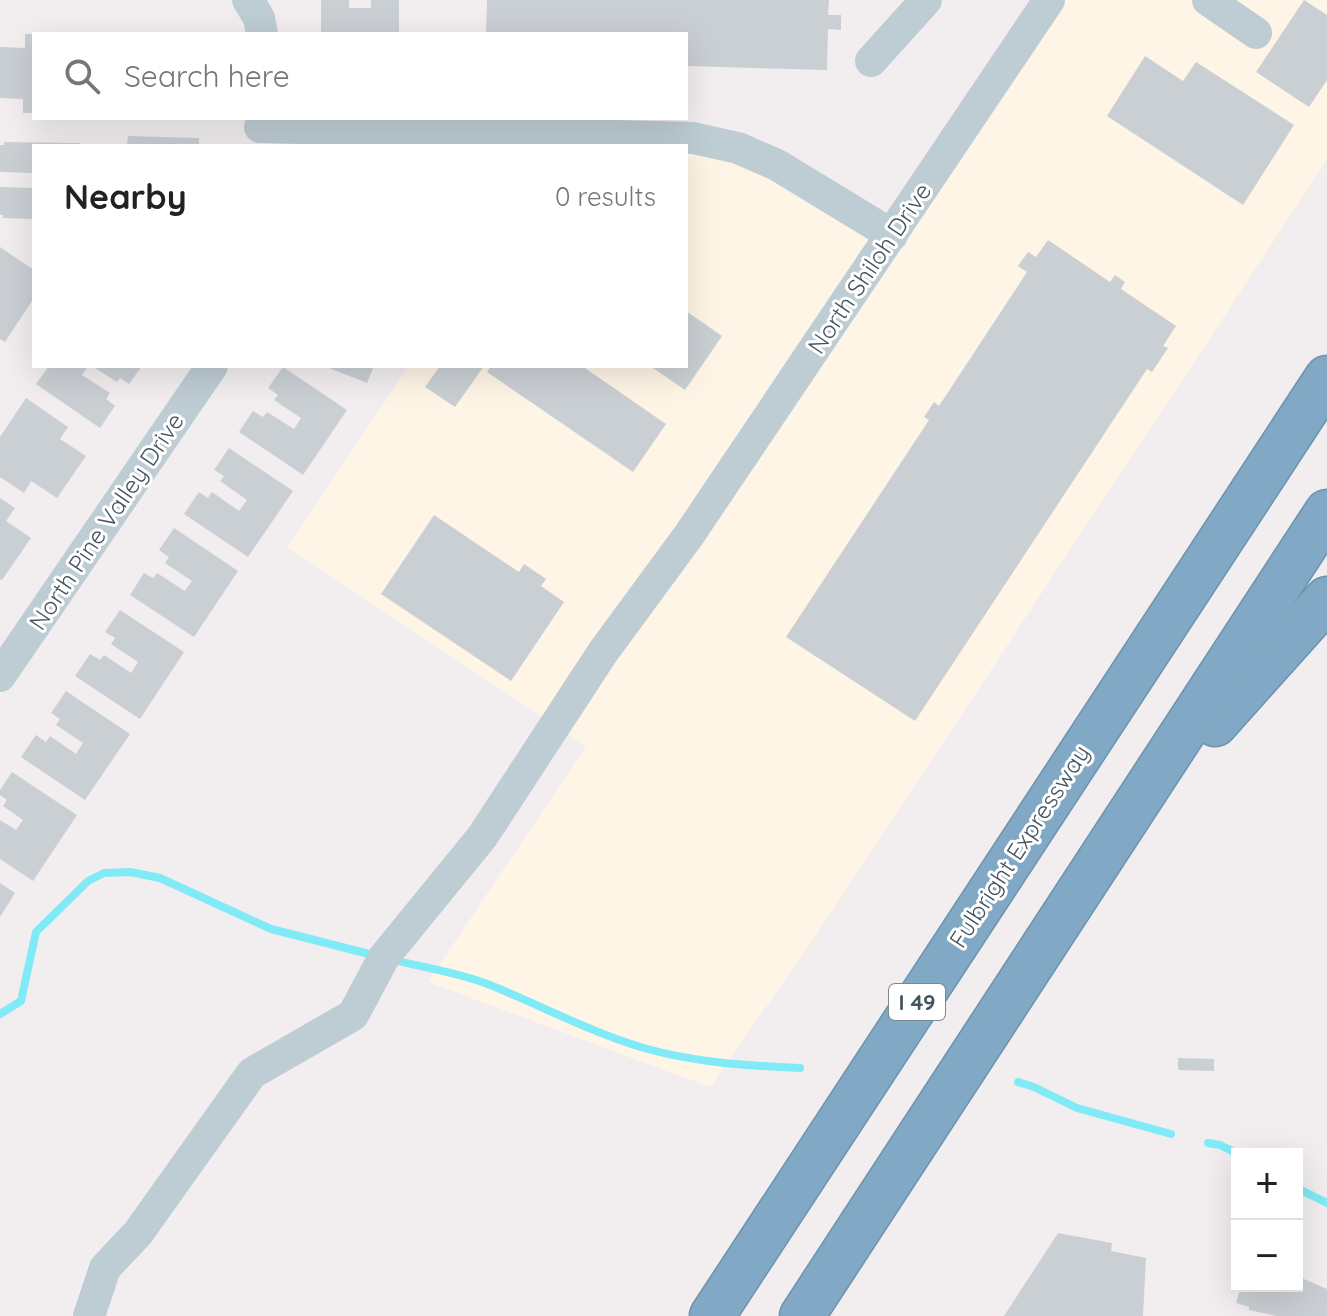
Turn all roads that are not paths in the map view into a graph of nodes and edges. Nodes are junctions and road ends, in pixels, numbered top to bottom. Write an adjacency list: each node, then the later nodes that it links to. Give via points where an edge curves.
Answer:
1 (248, 0): 5 (street)
2 (926, 0): 7 (street)
3 (1049, 0): 9 (street, North Shiloh Drive)
4 (1208, 0): 6 (street)
5 (262, 32)
6 (1256, 33)
7 (871, 61)
8 (259, 130): 9 (street, via 693,138 738,148 777,165)
9 (892, 235): 16 (street, North Shiloh Drive, via 689,535 603,652 482,837 384,957 353,1015 252,1073 138,1233 105,1268)
10 (211, 368): 14 (street, North Pine Valley Drive)
11 (1327, 378): 17 (highway, Fulbright Expressway / I 49)
12 (1327, 512): 15 (highway)
13 (1327, 599): 15 (highway)
14 (0, 676)
15 (1120, 830): 18 (highway)
16 (89, 1316)
17 (712, 1316)
18 (802, 1316)

